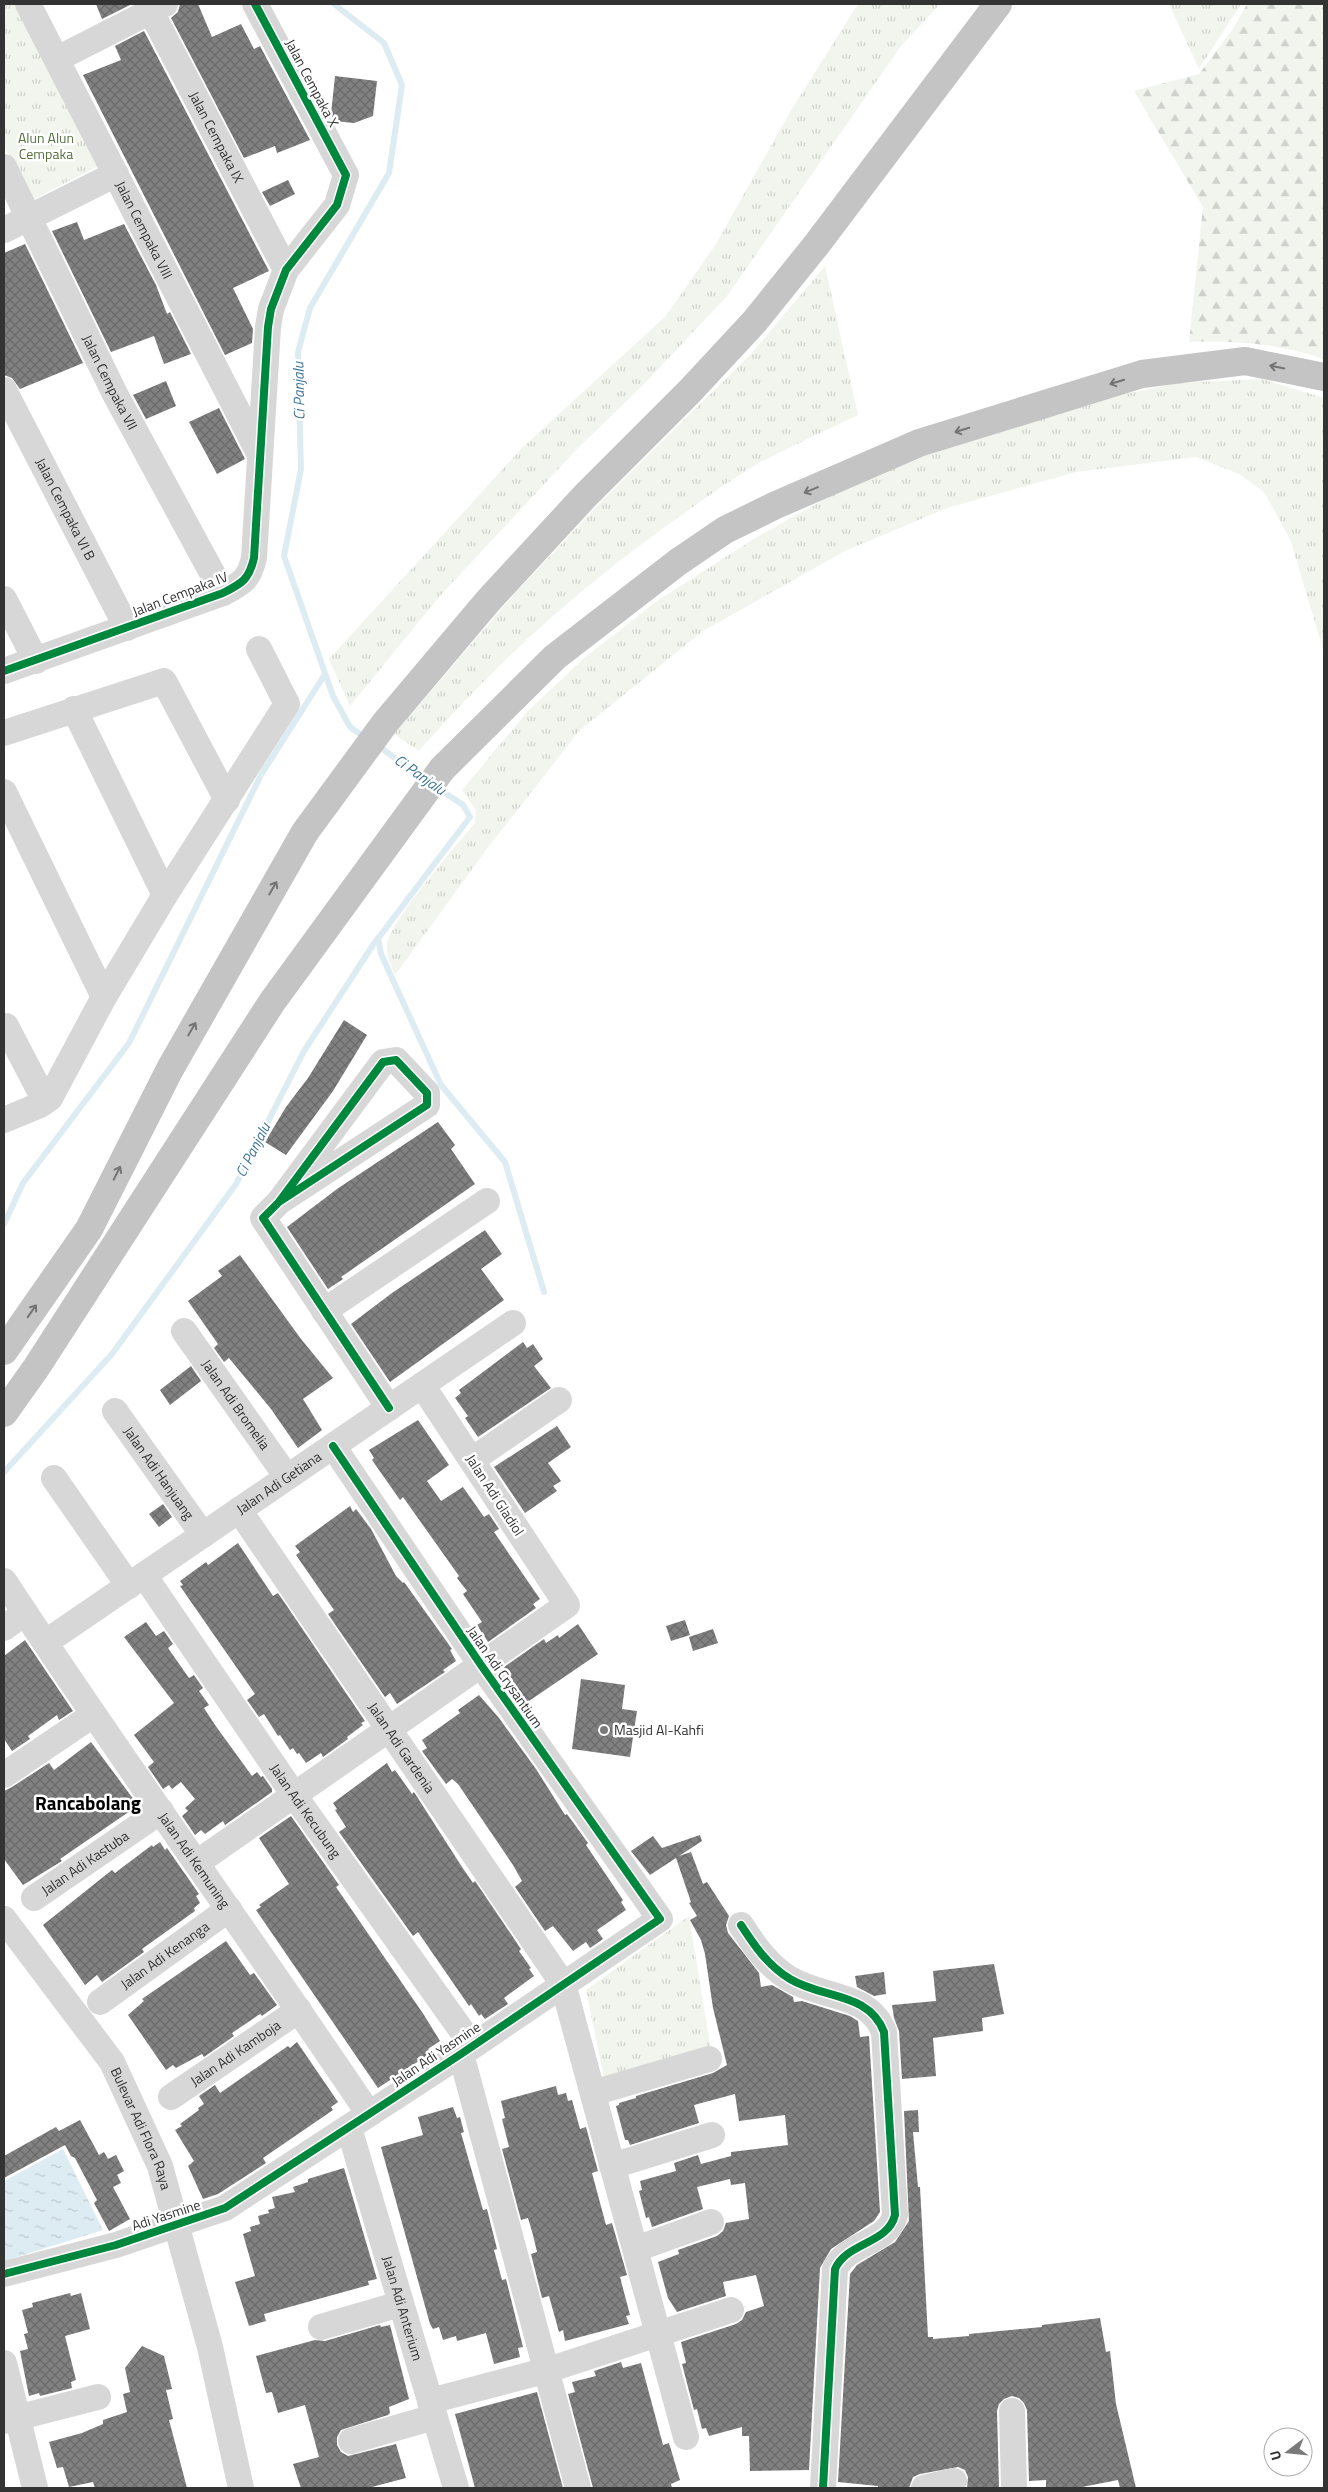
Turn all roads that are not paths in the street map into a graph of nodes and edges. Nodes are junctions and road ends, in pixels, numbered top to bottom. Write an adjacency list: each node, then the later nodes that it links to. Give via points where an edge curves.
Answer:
1 (28, 4): 5 (street, Jalan Cempaka VIII)
2 (256, 4): 10 (street, Jalan Cempaka X, via 346,175 337,205)
3 (998, 4): 34 (highway, one-way to 3, via 89,1229 170,1069 305,832 384,723 565,517 755,321)
4 (154, 6): 5 (street); 10 (street, Jalan Cempaka IX)
5 (57, 59): 7 (street, Jalan Cempaka VIII)
6 (4, 168): 8 (street, Jalan Cempaka VII)
7 (116, 174): 8 (street); 13 (street, Jalan Cempaka VIII)
8 (29, 217): 9 (street); 14 (street, Jalan Cempaka VII, via 115,394)
9 (4, 230)
10 (286, 270): 13 (street, via 268,327)
11 (1324, 377): 39 (highway, one-way to 39, via 1245,361 1142,374 919,443 725,530 555,657 442,770 278,994)
12 (4, 390): 16 (street, Jalan Cempaka VI B)
13 (260, 456): 14 (street, Jalan Cempaka IV, via 254,558 250,574 239,585)
14 (223, 593): 16 (street, Jalan Cempaka IV)
15 (4, 599): 18 (street)
16 (127, 628): 18 (street, Jalan Cempaka IV)
17 (259, 649): 23 (street, via 287,704)
18 (36, 661): 19 (street, Jalan Cempaka IV)
19 (4, 671)
20 (74, 709): 21 (street); 23 (street, via 164,680); 24 (street)
21 (4, 733)
22 (4, 792): 25 (street)
23 (227, 800): 24 (street)
24 (165, 895): 25 (street)
25 (104, 997): 27 (street)
26 (4, 1025): 27 (street)
27 (45, 1102): 28 (street)
28 (4, 1120)
29 (487, 1201): 31 (street)
30 (279, 1202): 30 (street, via 427,1105 427,1093 396,1060 383,1062); 31 (street, via 263,1218)
31 (324, 1312): 37 (street)
32 (514, 1323): 35 (street, Jalan Adi Getiana)
33 (184, 1332): 42 (street, Jalan Adi Bromelia)
34 (4, 1351)
35 (422, 1385): 37 (street, Jalan Adi Getiana); 41 (street, Jalan Adi Gladiol)
36 (559, 1400): 41 (street)
37 (389, 1408): 40 (street, Jalan Adi Getiana)
38 (114, 1411): 45 (street, Jalan Adi Hanjuang)
39 (4, 1413)
40 (333, 1446): 42 (street, Jalan Adi Getiana); 51 (street, Jalan Adi Crysantium)
41 (472, 1460): 51 (street, Jalan Adi Gladiol, via 567,1605)
42 (287, 1477): 44 (street, Jalan Adi Getiana)
43 (54, 1478): 47 (street, Jalan Adi Kecubung)
44 (239, 1510): 45 (street, Jalan Adi Getiana); 53 (street, Jalan Adi Gardenia)
45 (203, 1535): 47 (street, Jalan Adi Getiana)
46 (4, 1580): 48 (street, Jalan Adi Kemuning)
47 (136, 1581): 50 (street, Jalan Adi Getiana); 55 (street, Jalan Adi Kecubung)
48 (25, 1613): 49 (street); 50 (street, Jalan Adi Kemuning)
49 (4, 1628)
50 (46, 1642): 52 (street, Jalan Adi Kemuning)
51 (481, 1665): 53 (street); 61 (street, Jalan Adi Crysantium)
52 (93, 1715): 54 (street); 56 (street, Jalan Adi Kemuning)
53 (389, 1729): 55 (street); 63 (street, Jalan Adi Gardenia)
54 (4, 1775)
55 (294, 1795): 57 (street); 66 (street, Jalan Adi Kecubung)
56 (161, 1811): 57 (street, Jalan Adi Kemuning); 58 (street, Jalan Adi Kastuba)
57 (198, 1862): 59 (street, Jalan Adi Kemuning)
58 (34, 1898)
59 (229, 1909): 64 (street, Jalan Adi Kenanga); 65 (street, Jalan Adi Kemuning)
60 (4, 1919): 75 (street, Bulevar Adi Flora Raya, via 112,2062 160,2166)
61 (660, 1919): 63 (street, Jalan Adi Yasmine)
62 (741, 1924): 95 (street, via 771,1965 809,1989 868,2007 884,2032 896,2215 890,2228 856,2249 835,2268)
63 (563, 1984): 66 (street, Jalan Adi Yasmine); 68 (street, Jalan Adi Gardenia)
64 (100, 2002)
65 (299, 2010): 69 (street, Jalan Adi Kamboja); 70 (street, Jalan Adi Kemuning)
66 (466, 2049): 70 (street, Jalan Adi Yasmine); 83 (street)
67 (709, 2059): 68 (street)
68 (593, 2093): 72 (street, Jalan Adi Gardenia)
69 (171, 2097)
70 (359, 2121): 73 (street, Jalan Adi Yasmine); 78 (street, Jalan Adi Anterium)
71 (712, 2135): 72 (street)
72 (612, 2166): 76 (street, Jalan Adi Gardenia)
73 (225, 2208): 75 (street, Adi Yasmine)
74 (711, 2222): 76 (street)
75 (177, 2224): 77 (street, Adi Yasmine, via 116,2245); 92 (street, Bulevar Adi Flora Raya, via 210,2347)
76 (636, 2248): 81 (street, Jalan Adi Gardenia)
77 (4, 2274)
78 (400, 2304): 80 (street); 85 (street, Jalan Adi Anterium)
79 (731, 2310): 81 (street)
80 (321, 2328)
81 (659, 2332): 83 (street); 88 (street, Jalan Adi Gardenia)
82 (4, 2363): 87 (street)
83 (548, 2370): 85 (street); 94 (street)
84 (98, 2398): 87 (street)
85 (432, 2409): 89 (street); 93 (street, Jalan Adi Anterium)
86 (1012, 2411): 97 (street)
87 (10, 2420): 91 (street)
88 (686, 2437)
89 (351, 2441)
90 (954, 2481): 96 (street)
91 (35, 2488)
92 (241, 2488)
93 (456, 2488)
94 (578, 2488)
95 (823, 2488)
96 (924, 2488)
97 (1014, 2488)

